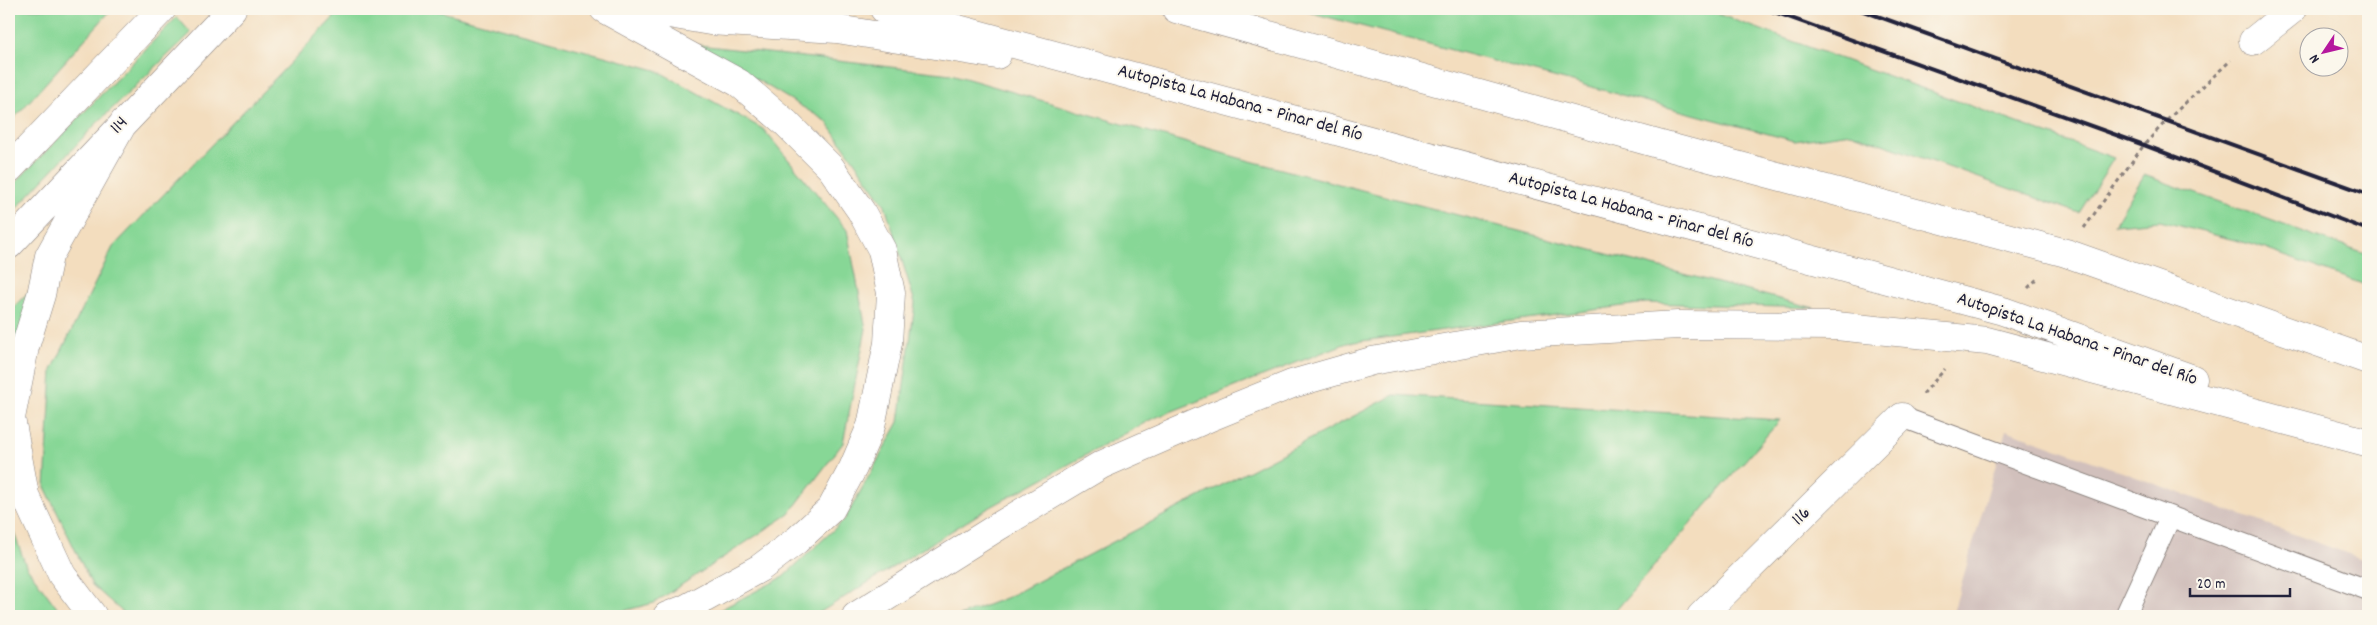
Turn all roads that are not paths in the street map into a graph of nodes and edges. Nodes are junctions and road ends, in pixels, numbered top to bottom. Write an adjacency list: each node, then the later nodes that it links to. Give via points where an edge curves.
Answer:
1 (162, 9): 11 (main road)
2 (232, 9): 10 (main road, 114)
3 (604, 9): 19 (main road, via 739,83 786,123 831,168 861,211 882,250 891,293 888,343 871,426 831,509 760,568)
4 (639, 9): 9 (main road, via 710,21 836,29)
5 (884, 9): 9 (main road, Autopista La Habana - Pinar del Río)
6 (1176, 9): 13 (main road, via 1665,146 2066,253)
7 (2293, 9): 8 (main road)
8 (2253, 41)
9 (1149, 79): 15 (main road, Autopista La Habana - Pinar del Río, via 2003,311)
10 (124, 122): 12 (main road, 114); 18 (main road, via 49,256 25,347 11,418 25,495 62,575)
11 (9, 169)
12 (9, 245)
13 (2368, 360)
14 (1902, 417): 16 (lane); 21 (main road, 116)
15 (2367, 443): 20 (main road, via 1986,341 1836,326 1678,325 1521,334 1372,361 1292,384 1213,416 1101,465)
16 (2170, 518): 17 (lane); 22 (lane)
17 (2368, 590)
18 (93, 616)
19 (667, 616)
20 (856, 616)
21 (1701, 616)
22 (2125, 616)

